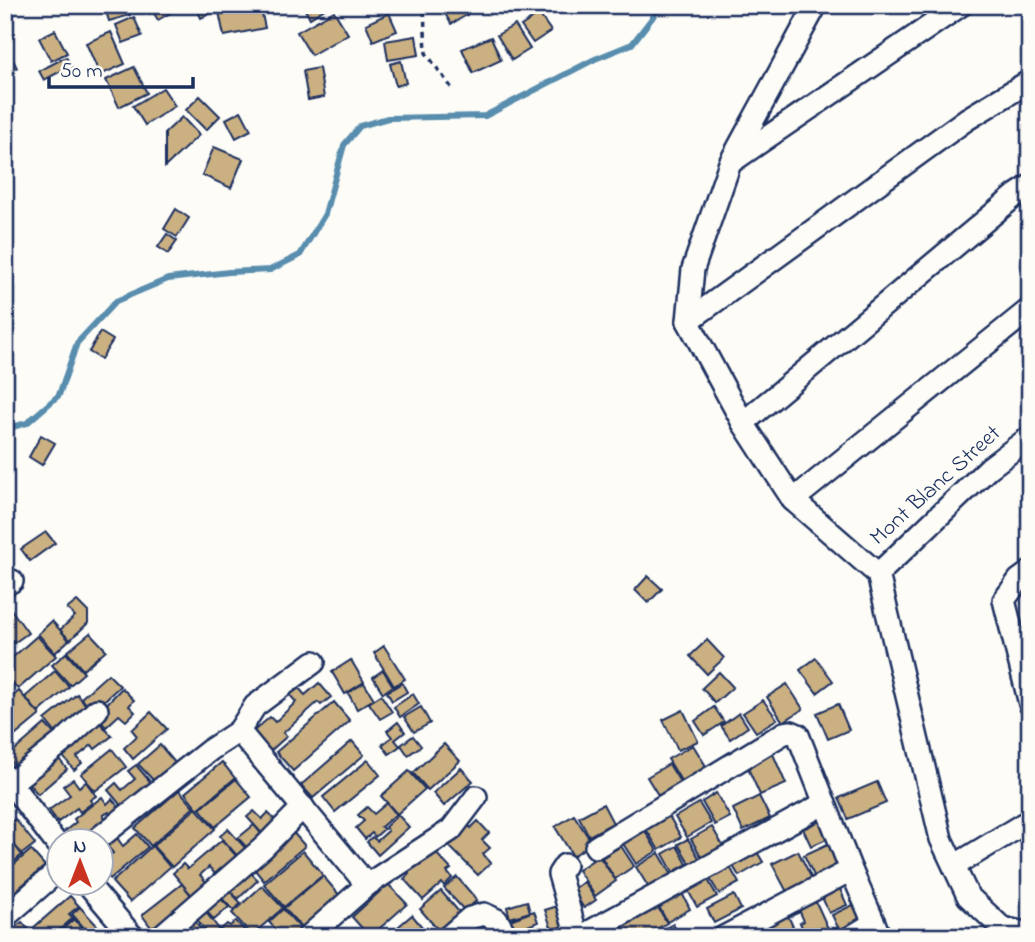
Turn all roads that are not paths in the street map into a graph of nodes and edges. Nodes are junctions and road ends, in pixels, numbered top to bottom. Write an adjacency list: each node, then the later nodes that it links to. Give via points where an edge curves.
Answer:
1 (816, 5): 4 (street)
2 (961, 5): 4 (street)
3 (1030, 81): 7 (street, via 967,119)
4 (730, 163): 7 (street, via 693,270)
5 (1030, 186): 8 (street)
6 (1030, 309): 10 (street)
7 (688, 321): 8 (street)
8 (743, 423): 10 (street)
9 (1030, 437): 12 (street, Mont Blanc Street, via 989,468)
10 (793, 500): 12 (street)
11 (1030, 572): 14 (street, via 1004,600)
12 (878, 574): 26 (street, via 941,839)
13 (314, 662): 16 (street, via 255,706)
14 (1030, 704)
15 (97, 710): 17 (street, via 65,740)
16 (239, 731): 20 (street); 22 (street)
17 (8, 779): 23 (street)
18 (476, 797): 29 (street, via 451,830)
19 (825, 803): 24 (street, via 798,735 784,733); 27 (street); 39 (street)
20 (303, 807): 29 (street); 35 (street)
21 (1030, 820): 26 (street)
22 (113, 827)
23 (46, 829)
24 (596, 847)
25 (565, 865): 39 (street, via 559,874)
26 (954, 866): 33 (street, via 968,896 1002,928)
27 (851, 870): 32 (street); 40 (street)
28 (46, 881): 31 (street)
29 (367, 885): 36 (street)
30 (99, 897): 34 (street)
31 (5, 917)
32 (877, 930): 41 (street)
33 (1030, 934)
34 (133, 937)
35 (160, 937)
36 (308, 937)
37 (448, 937): 38 (street, via 470,918 484,914 497,920)
38 (507, 937)
39 (578, 937)
40 (724, 937)
41 (851, 937)

